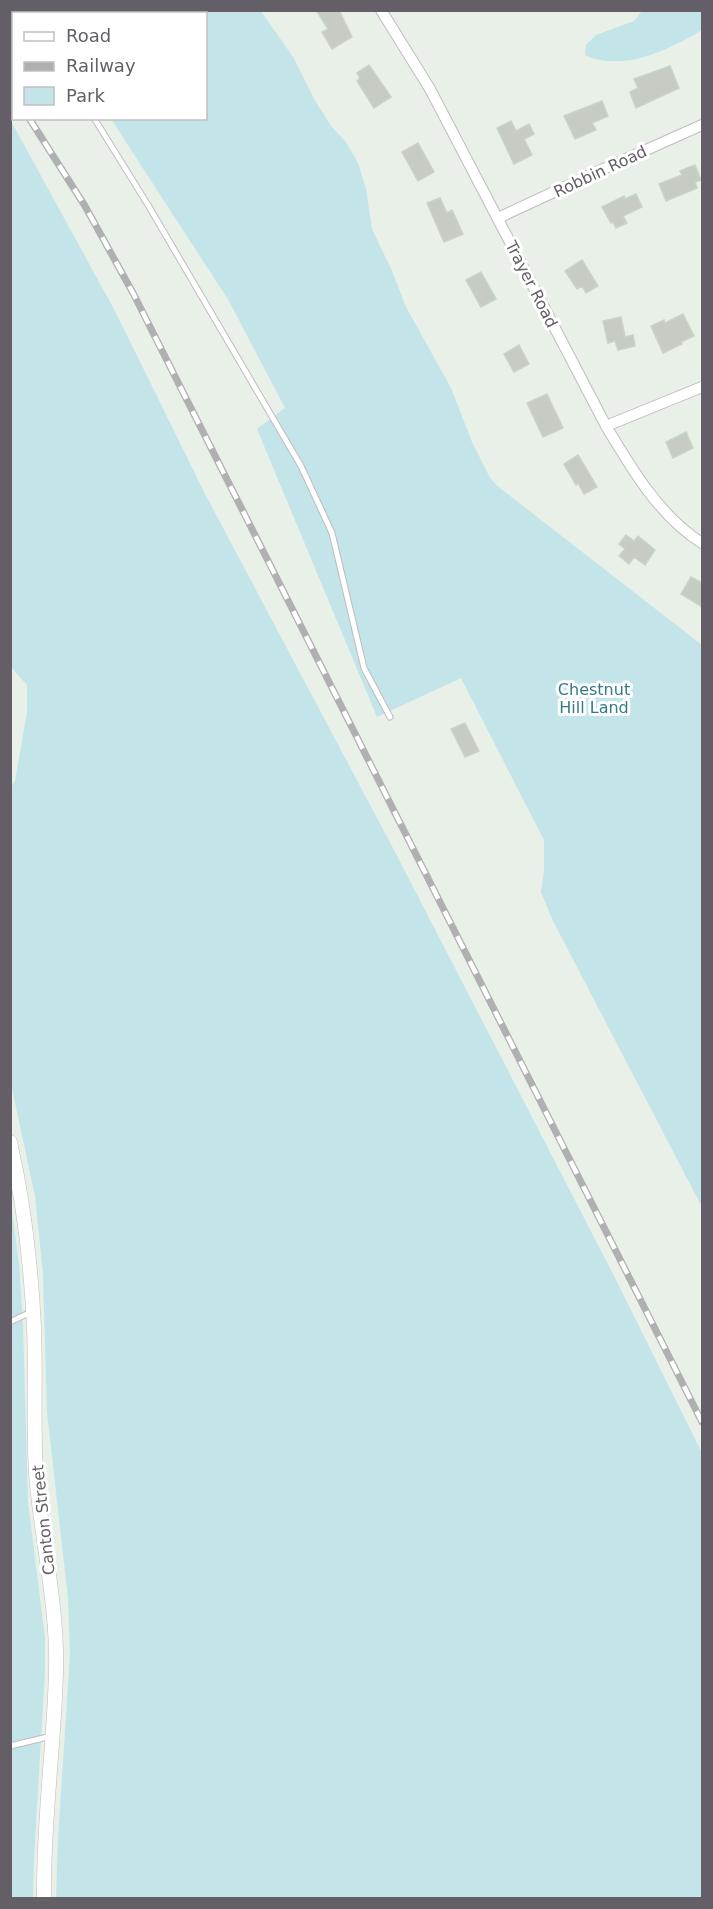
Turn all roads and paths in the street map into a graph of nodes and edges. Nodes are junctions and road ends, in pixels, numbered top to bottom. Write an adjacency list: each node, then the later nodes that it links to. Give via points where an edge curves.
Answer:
1 (381, 10): 4 (street, Trayer Road, via 430,88)
2 (95, 120): 8 (lane, via 301,466 332,533 364,668)
3 (702, 125): 4 (street, Robbin Road)
4 (498, 218): 6 (street, Trayer Road)
5 (702, 387): 6 (street)
6 (606, 426): 7 (street, Trayer Road, via 650,494)
7 (702, 543)
8 (390, 717)
9 (10, 1142): 10 (street, Canton Street)
10 (15, 1185): 11 (street, Canton Street, via 24,1212)
11 (32, 1311): 12 (lane); 13 (street, Canton Street, via 38,1501 56,1637)
12 (10, 1322)
13 (52, 1736): 14 (lane); 15 (street, Canton Street)
14 (10, 1746)
15 (44, 1899)

